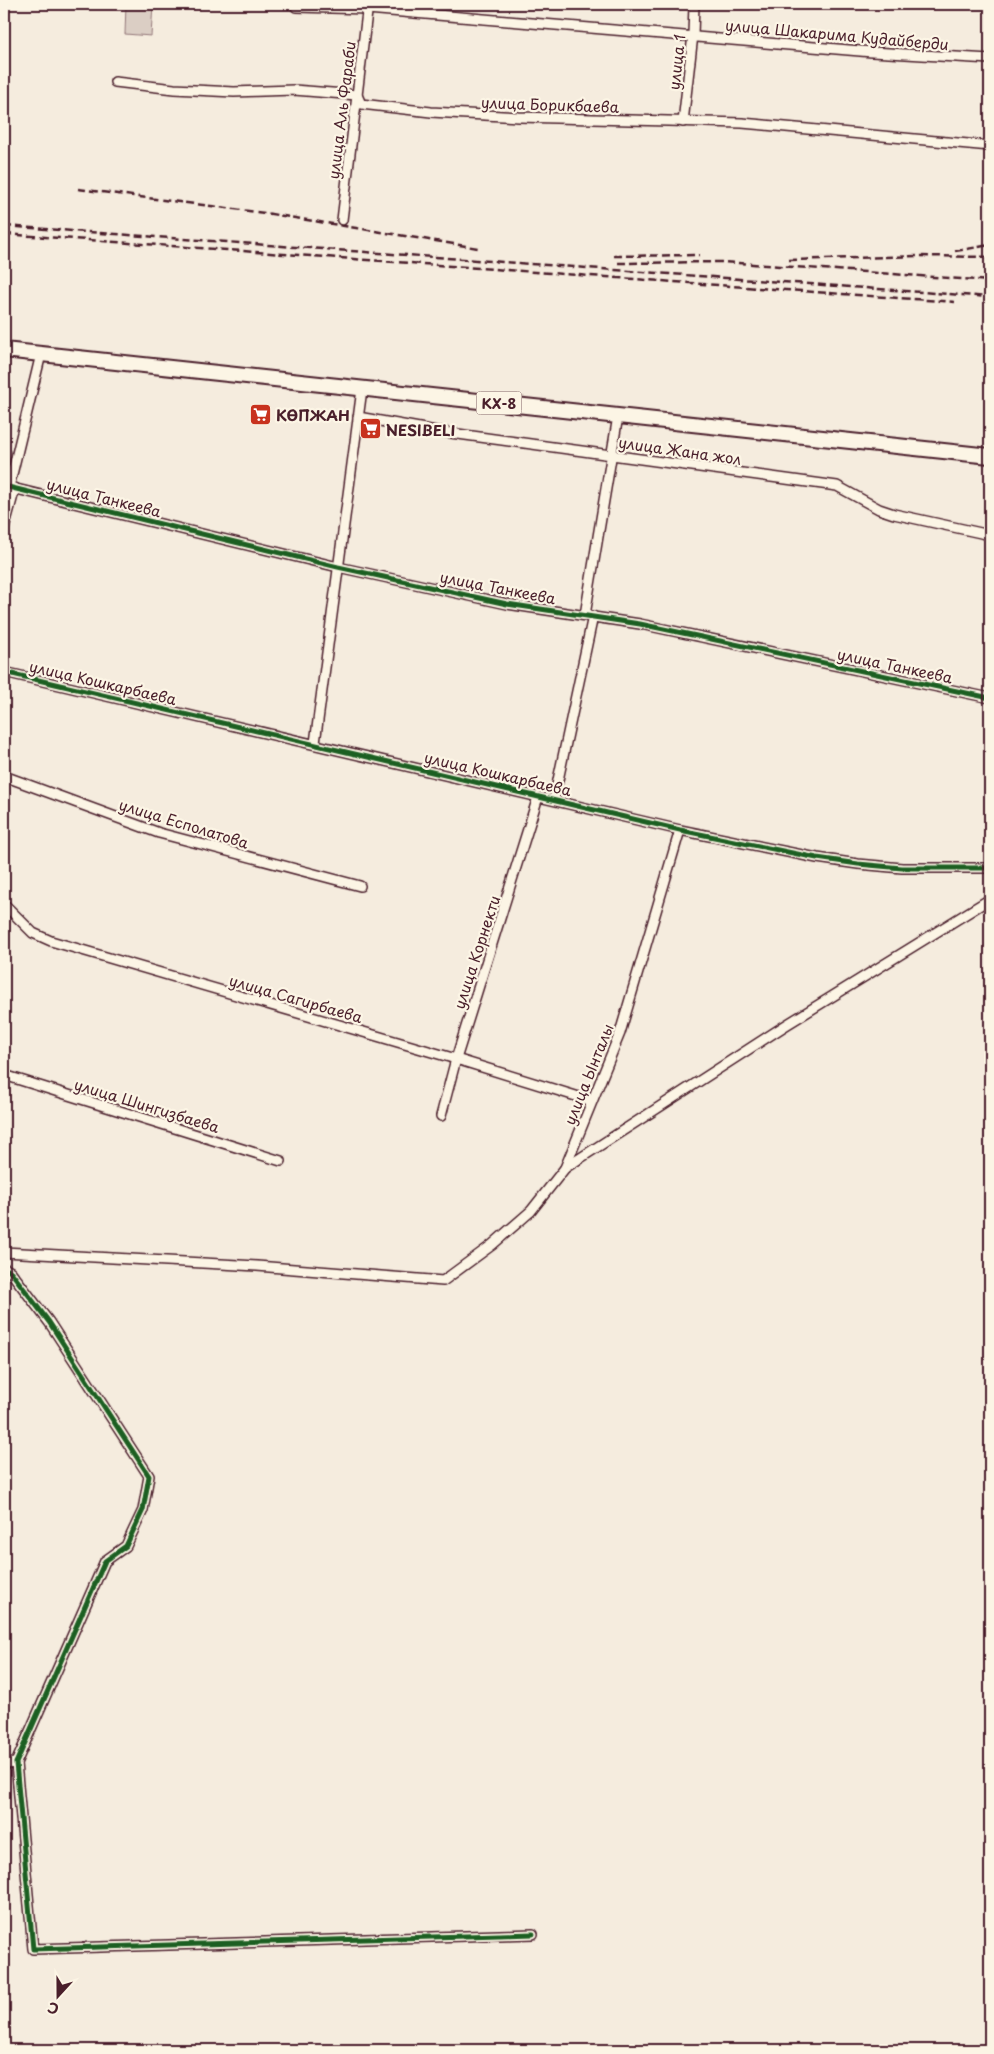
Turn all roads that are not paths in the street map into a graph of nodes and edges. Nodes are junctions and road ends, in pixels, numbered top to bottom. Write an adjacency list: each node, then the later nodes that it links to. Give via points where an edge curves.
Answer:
1 (296, 4): 3 (street, улица Шакарима Кудайберди, via 296,7)
2 (694, 4): 4 (street, улица 1)
3 (368, 6): 4 (street, улица Шакарима Кудайберди); 7 (street, улица Аль Фараби)
4 (693, 35): 5 (street, улица Шакарима Кудайберди); 8 (street, улица 1)
5 (990, 60)
6 (115, 82): 7 (street, улица Борикбаева, via 174,89 294,90)
7 (357, 95): 8 (street, улица Борикбаева, via 361,104 431,112); 10 (street, улица Аль Фараби)
8 (683, 122): 9 (street, улица Борикбаева, via 742,123)
9 (990, 146)
10 (342, 220)
11 (5, 350): 12 (main road, КХ-8)
12 (40, 354): 13 (main road, КХ-8); 18 (street)
13 (362, 389): 14 (main road, КХ-8); 15 (street)
14 (618, 416): 16 (street); 17 (main road, КХ-8)
15 (358, 417): 16 (street, улица Жана жол, via 436,431); 21 (street)
16 (611, 454): 20 (street, улица Жана жол, via 838,486 894,514); 22 (street)
17 (990, 456)
18 (10, 487): 19 (street); 21 (street, улица Танкеева)
19 (4, 528)
20 (990, 535)
21 (338, 567): 22 (street, улица Танкеева, via 507,604); 25 (street)
22 (589, 616): 24 (street, улица Танкеева); 28 (street)
23 (4, 672): 25 (street, улица Кошкарбаева)
24 (990, 698)
25 (314, 744): 27 (street, улица Кошкарбаева)
26 (4, 776): 31 (street, улица Есполатова, via 159,833)
27 (538, 796): 28 (street, улица Кошкарбаева); 34 (street, улица Корнекти)
28 (554, 799): 29 (street, улица Кошкарбаева)
29 (680, 830): 30 (street, улица Кошкарбаева, via 858,864 902,868); 36 (street, улица Ынталы, via 620,1033)
30 (990, 868)
31 (360, 886)
32 (990, 899): 39 (street, via 786,1025)
33 (4, 904): 34 (street, улица Сагирбаева, via 33,933 51,941)
34 (456, 1059): 36 (street, улица Сагирбаева); 37 (street, улица Корнекти)
35 (4, 1075): 38 (street, улица Шингизбаева)
36 (592, 1101): 39 (street, улица Ынталы)
37 (441, 1116)
38 (281, 1161)
39 (565, 1168): 40 (street, улица Ынталы, via 531,1211 492,1245 443,1280)
40 (4, 1252)
41 (4, 1268): 42 (street, via 11,1272 49,1322 149,1476 143,1510 126,1546 105,1561)
42 (16, 1763): 43 (street); 44 (street, via 33,1949)
43 (4, 1764)
44 (533, 1934)

